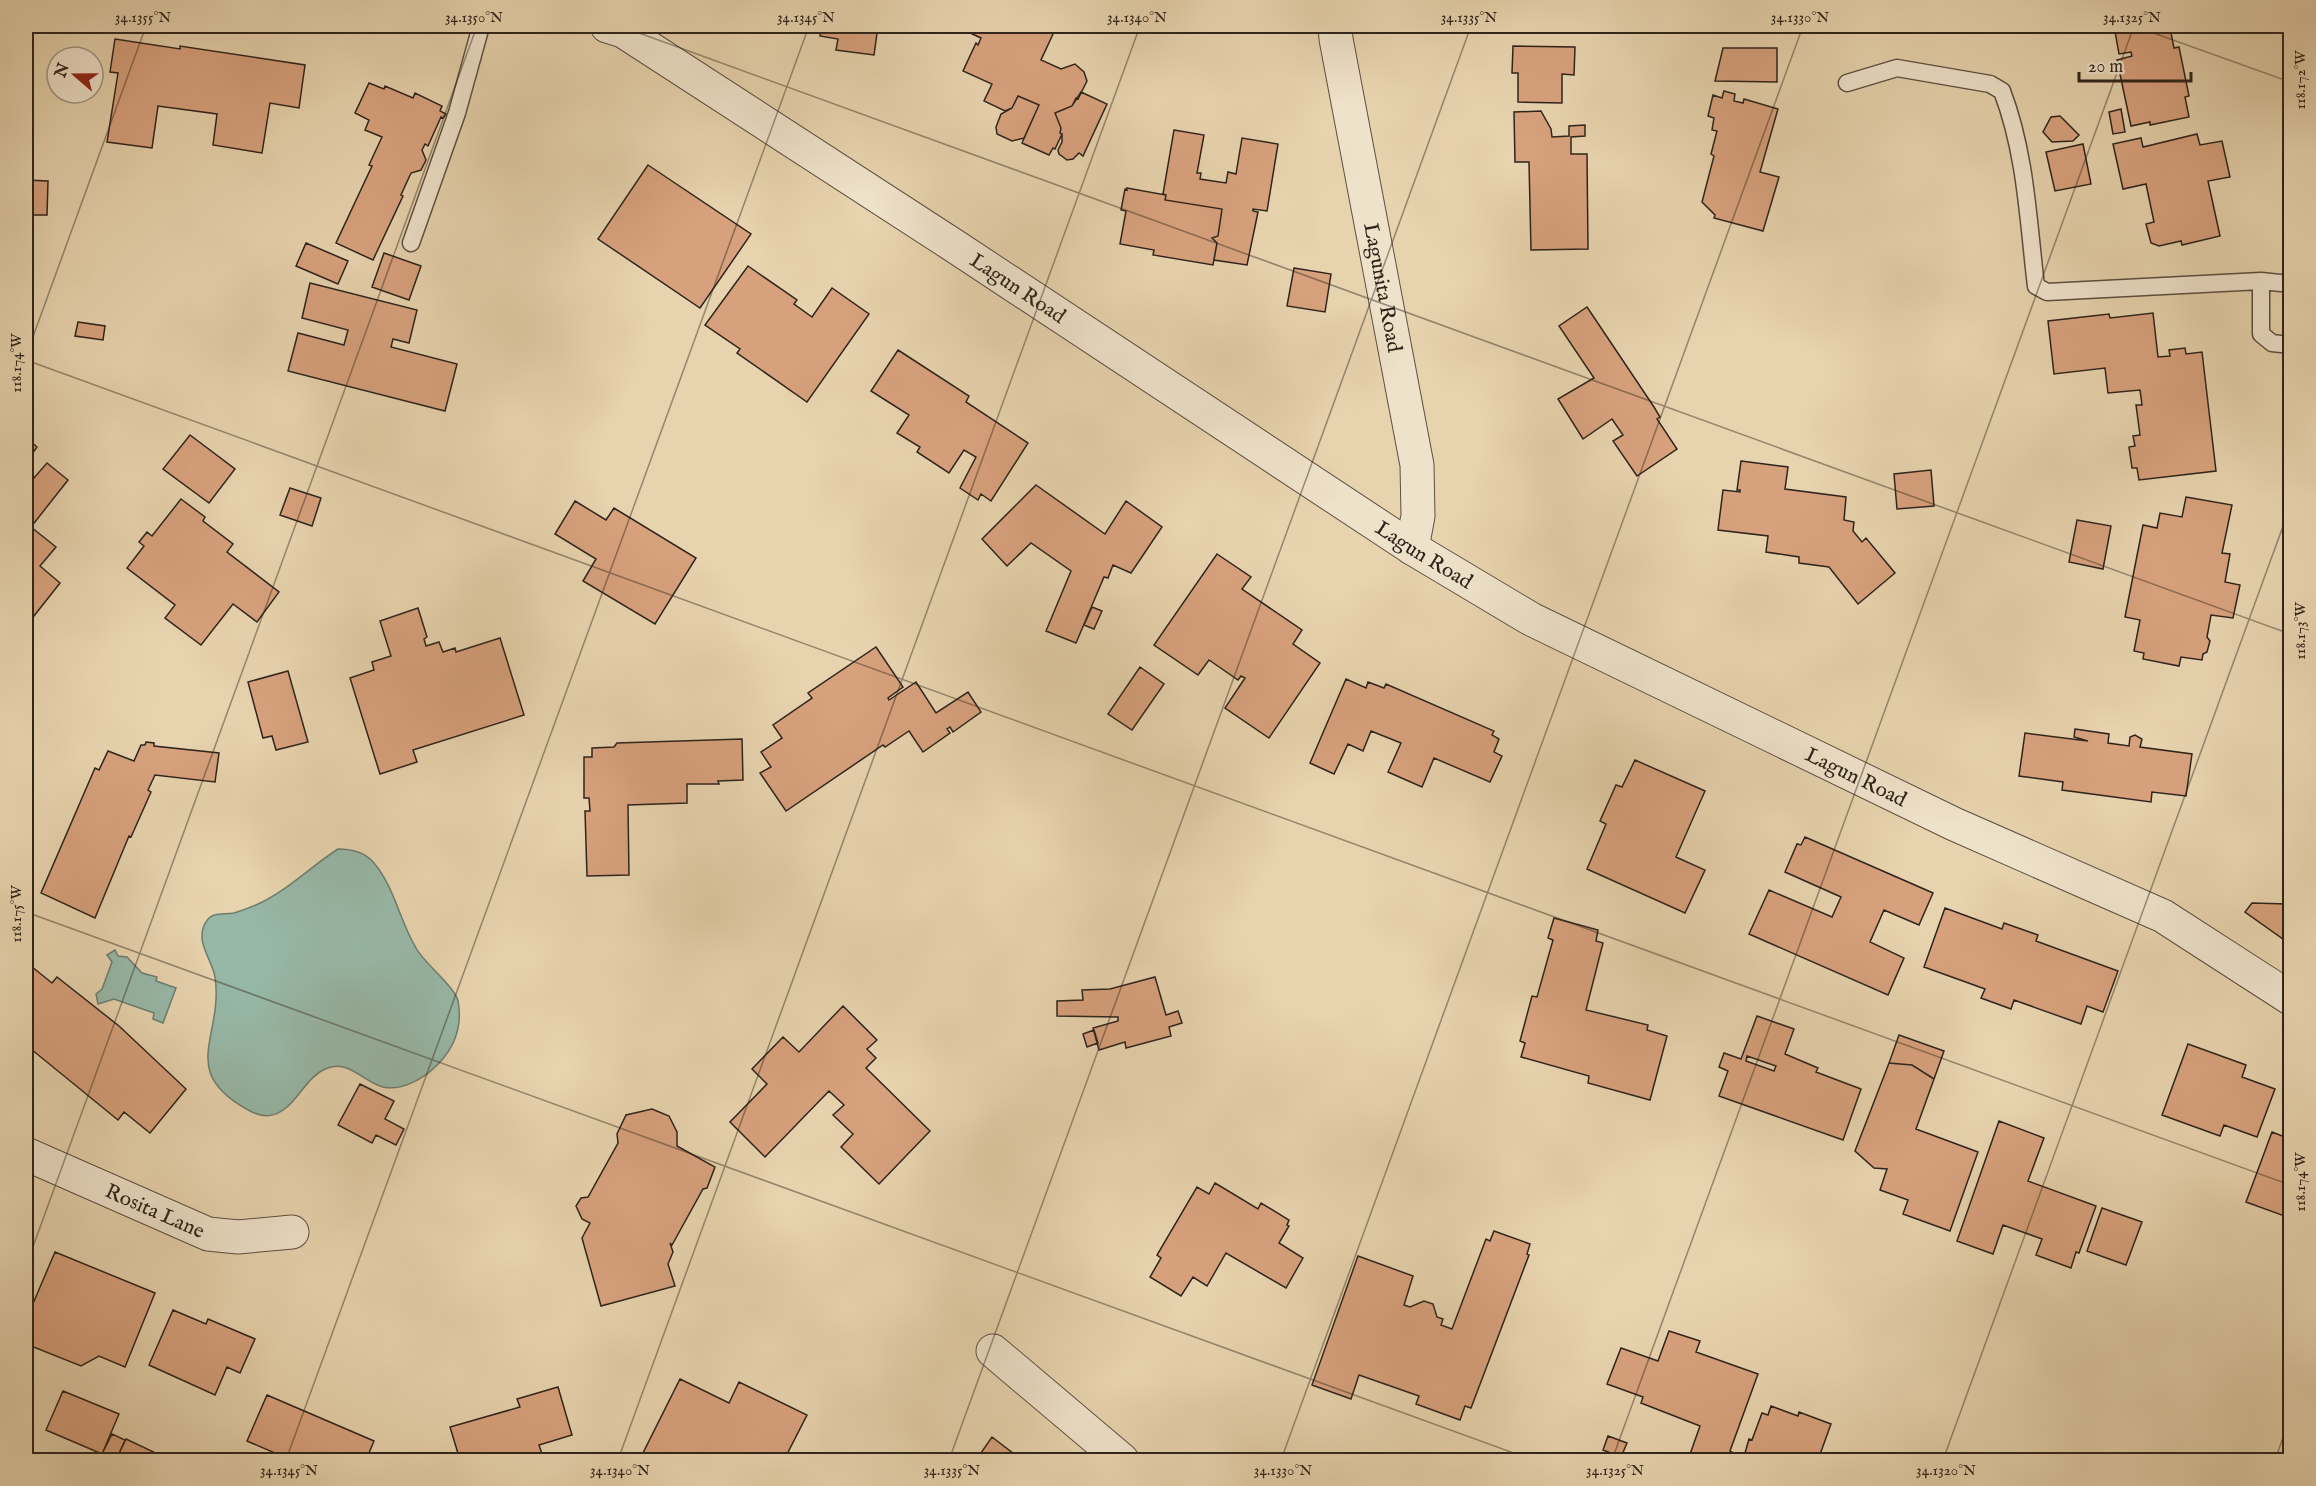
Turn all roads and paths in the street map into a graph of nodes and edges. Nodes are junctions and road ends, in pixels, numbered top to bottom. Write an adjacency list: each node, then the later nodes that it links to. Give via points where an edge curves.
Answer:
1 (481, 26): 5 (lane, via 457,113)
2 (607, 26): 9 (street, Lagun Road, via 623,31 943,238)
3 (1335, 26): 9 (street, Lagunita Road, via 1417,465 1418,516)
4 (1847, 84): 6 (lane, via 1897,68 1990,84 2002,91 2012,117 2027,188 2036,286 2047,292)
5 (411, 243)
6 (2261, 281): 7 (lane); 8 (lane, via 2261,334 2272,342)
7 (2290, 284)
8 (2290, 345)
9 (1412, 548): 10 (street, Lagun Road, via 1531,619 1954,824 2163,916)
10 (2290, 998)
11 (26, 1154): 12 (street, Rosita Lane, via 208,1234 238,1237)
12 (292, 1232)
13 (993, 1351): 14 (street)
14 (1122, 1461)

